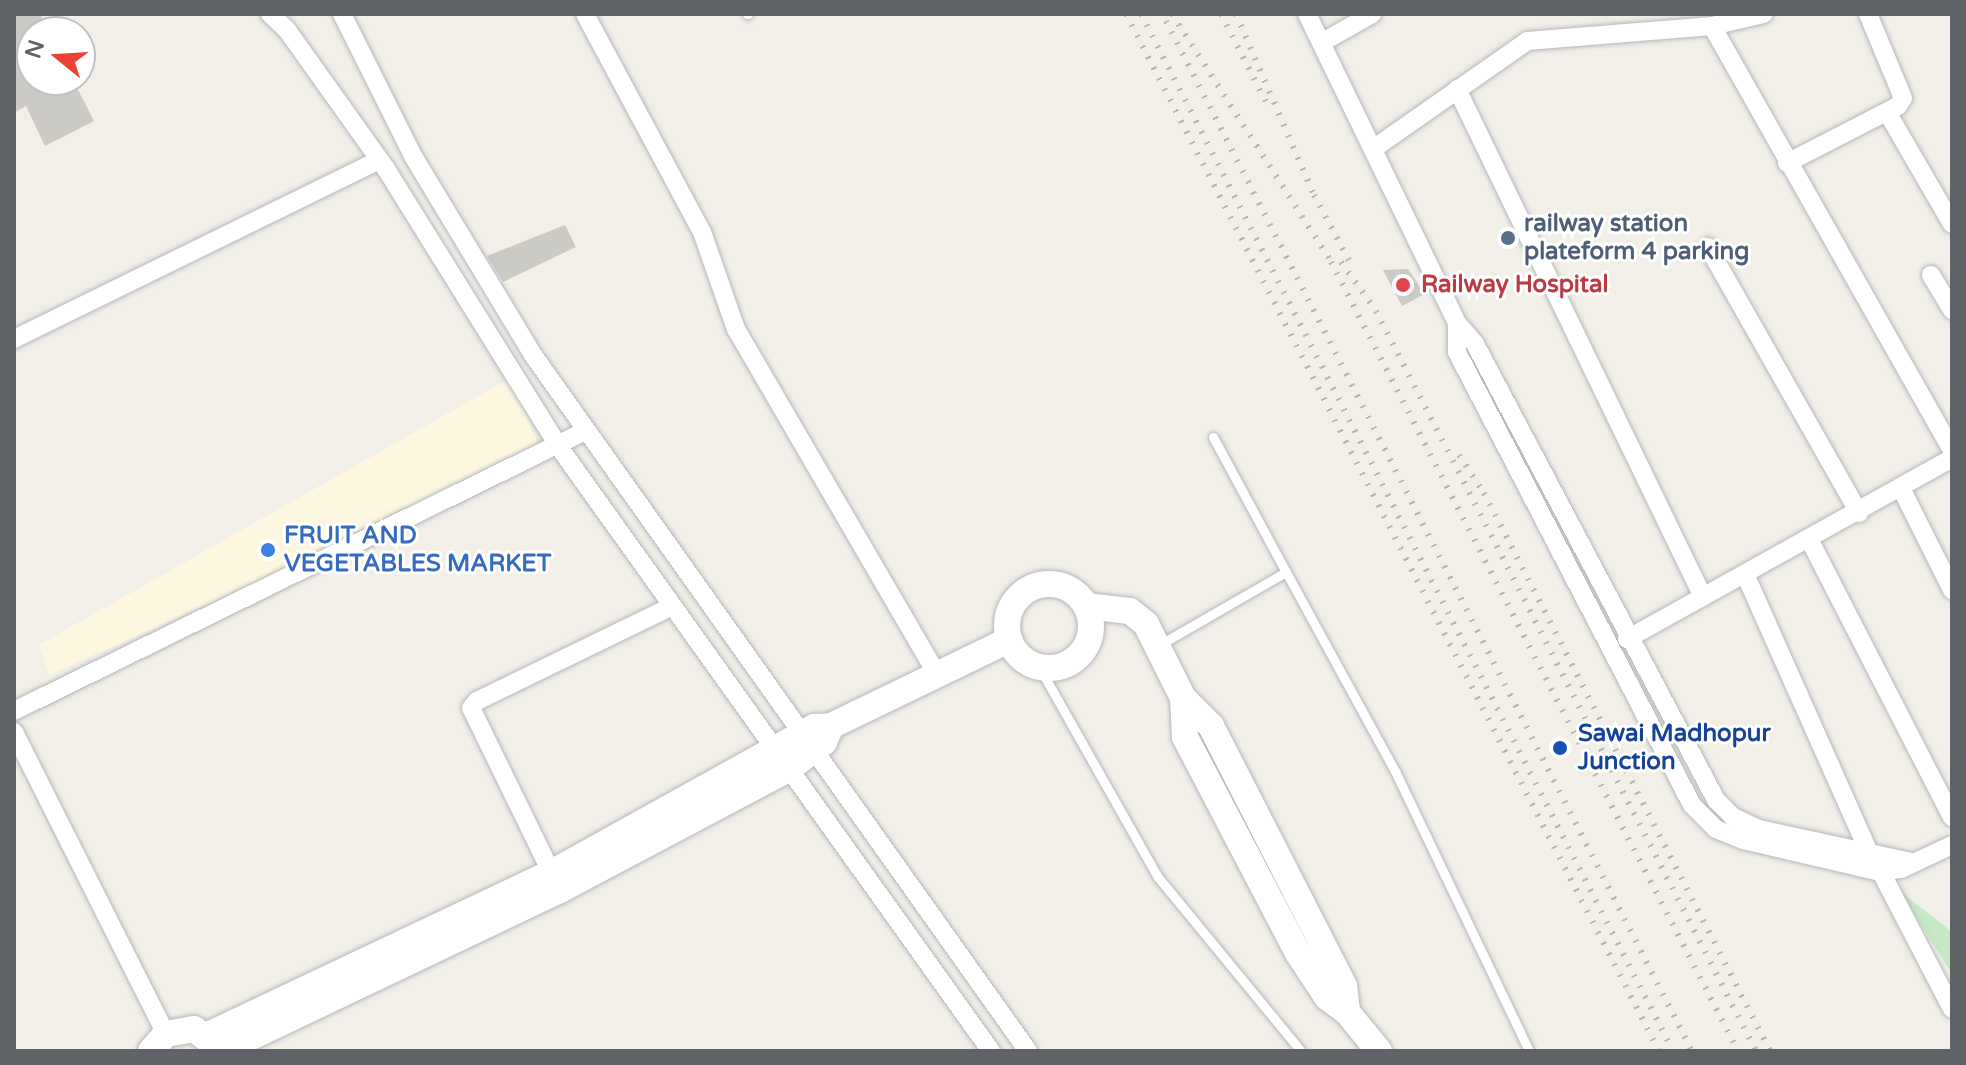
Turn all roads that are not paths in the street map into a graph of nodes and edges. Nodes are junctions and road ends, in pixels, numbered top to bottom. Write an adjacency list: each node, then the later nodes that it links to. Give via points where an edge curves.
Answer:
1 (270, 14): 15 (street)
2 (342, 14): 13 (street)
3 (585, 14): 40 (street, via 702,232 736,329)
4 (1307, 14): 9 (street)
5 (1372, 14): 9 (street)
6 (1764, 14): 8 (street)
7 (1868, 14): 11 (street, via 1903,98)
8 (1712, 26): 10 (street, via 1527,41); 14 (street)
9 (1321, 43): 12 (street)
10 (1457, 89): 12 (street); 33 (street)
11 (1887, 112): 14 (street); 16 (street)
12 (1373, 149): 20 (street)
13 (413, 156): 15 (street); 22 (street, via 463,244)
14 (1787, 163): 25 (street)
15 (383, 164): 21 (street); 24 (street)
16 (1952, 224)
17 (1708, 247): 28 (street)
18 (1931, 275): 19 (street)
19 (1952, 310)
20 (1457, 323): 36 (street, via 1475,344); 49 (street, via 1457,352 1692,805 1716,829 1743,840)
21 (14, 339)
22 (585, 431): 24 (street); 43 (street)
23 (1213, 437): 30 (lane)
24 (559, 447): 35 (street); 41 (street)
25 (1952, 451)
26 (1952, 458): 27 (street)
27 (1902, 490): 28 (street); 32 (street)
28 (1859, 513): 29 (street)
29 (1809, 539): 31 (street); 45 (street)
30 (1286, 572): 38 (lane); 58 (lane, via 1395,771)
31 (1745, 574): 33 (street); 47 (street)
32 (1950, 583)
33 (1703, 597): 36 (street)
34 (1086, 606): 37 (street, via 1077,594 1052,583 1025,590 1008,612); 38 (street, via 1130,611 1146,624); 39 (street, via 1090,633 1077,656 1053,668)
35 (671, 607): 44 (street); 50 (street, via 471,708)
36 (1627, 639): 47 (street, via 1704,779 1733,817 1759,829)
37 (1009, 640): 39 (street, via 1026,662); 40 (street)
38 (1159, 646): 57 (street, via 1183,698 1185,737 1298,953 1327,997 1347,1012)
39 (1039, 667): 56 (lane, via 1158,877)
40 (936, 672): 43 (street)
41 (14, 711)
42 (14, 732): 52 (street)
43 (807, 743): 44 (street); 55 (street)
44 (783, 759): 50 (street); 54 (street)
45 (1952, 817)
46 (1952, 845): 48 (street)
47 (1870, 855): 48 (street)
48 (1911, 862): 49 (street)
49 (1881, 872): 51 (street)
50 (556, 882): 53 (street)
51 (1952, 1009)
52 (158, 1042): 53 (street, via 194,1029)
53 (217, 1046)
54 (991, 1051)
55 (1028, 1051)
56 (1301, 1051)
57 (1379, 1051)
58 (1529, 1051)

